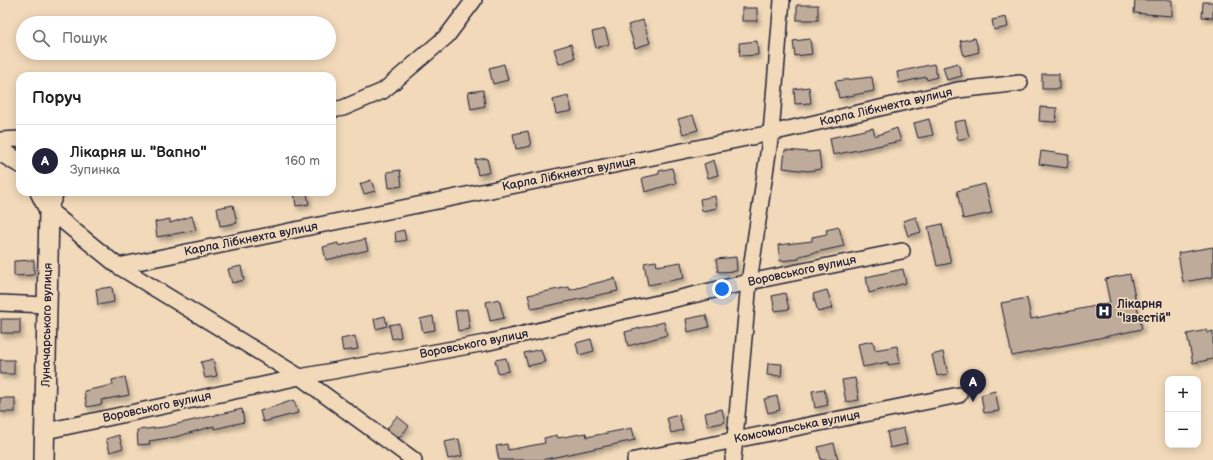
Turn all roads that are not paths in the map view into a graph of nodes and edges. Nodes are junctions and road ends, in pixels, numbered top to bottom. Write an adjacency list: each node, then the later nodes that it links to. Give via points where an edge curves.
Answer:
1 (474, 0): 4 (street, via 447,36 382,91)
2 (782, 0): 5 (street)
3 (1020, 83): 5 (street, Карла Лібкнехта вулиця, via 958,90)
4 (336, 109)
5 (771, 133): 14 (street, Карла Лібкнехта вулиця); 15 (street)
6 (16, 139): 7 (street)
7 (0, 140)
8 (0, 151): 9 (main road)
9 (16, 161)
10 (42, 196): 12 (main road, Луначарського вулиця)
11 (54, 196): 12 (street)
12 (49, 210): 14 (street); 17 (main road, Луначарського вулиця)
13 (902, 251): 15 (street, Воровського вулиця)
14 (118, 266): 18 (street)
15 (749, 282): 18 (street, Воровського вулиця, via 485,343); 21 (street)
16 (0, 303): 17 (street)
17 (48, 305): 20 (main road, Луначарського вулиця)
18 (300, 377): 20 (street, Воровського вулиця); 23 (street)
19 (959, 395): 21 (street, Комсомольська вулиця)
20 (46, 431): 22 (main road, Луначарського вулиця)
21 (735, 440): 24 (street, Комсомольська вулиця); 25 (street)
22 (44, 460)
23 (414, 460)
24 (635, 460)
25 (733, 460)

